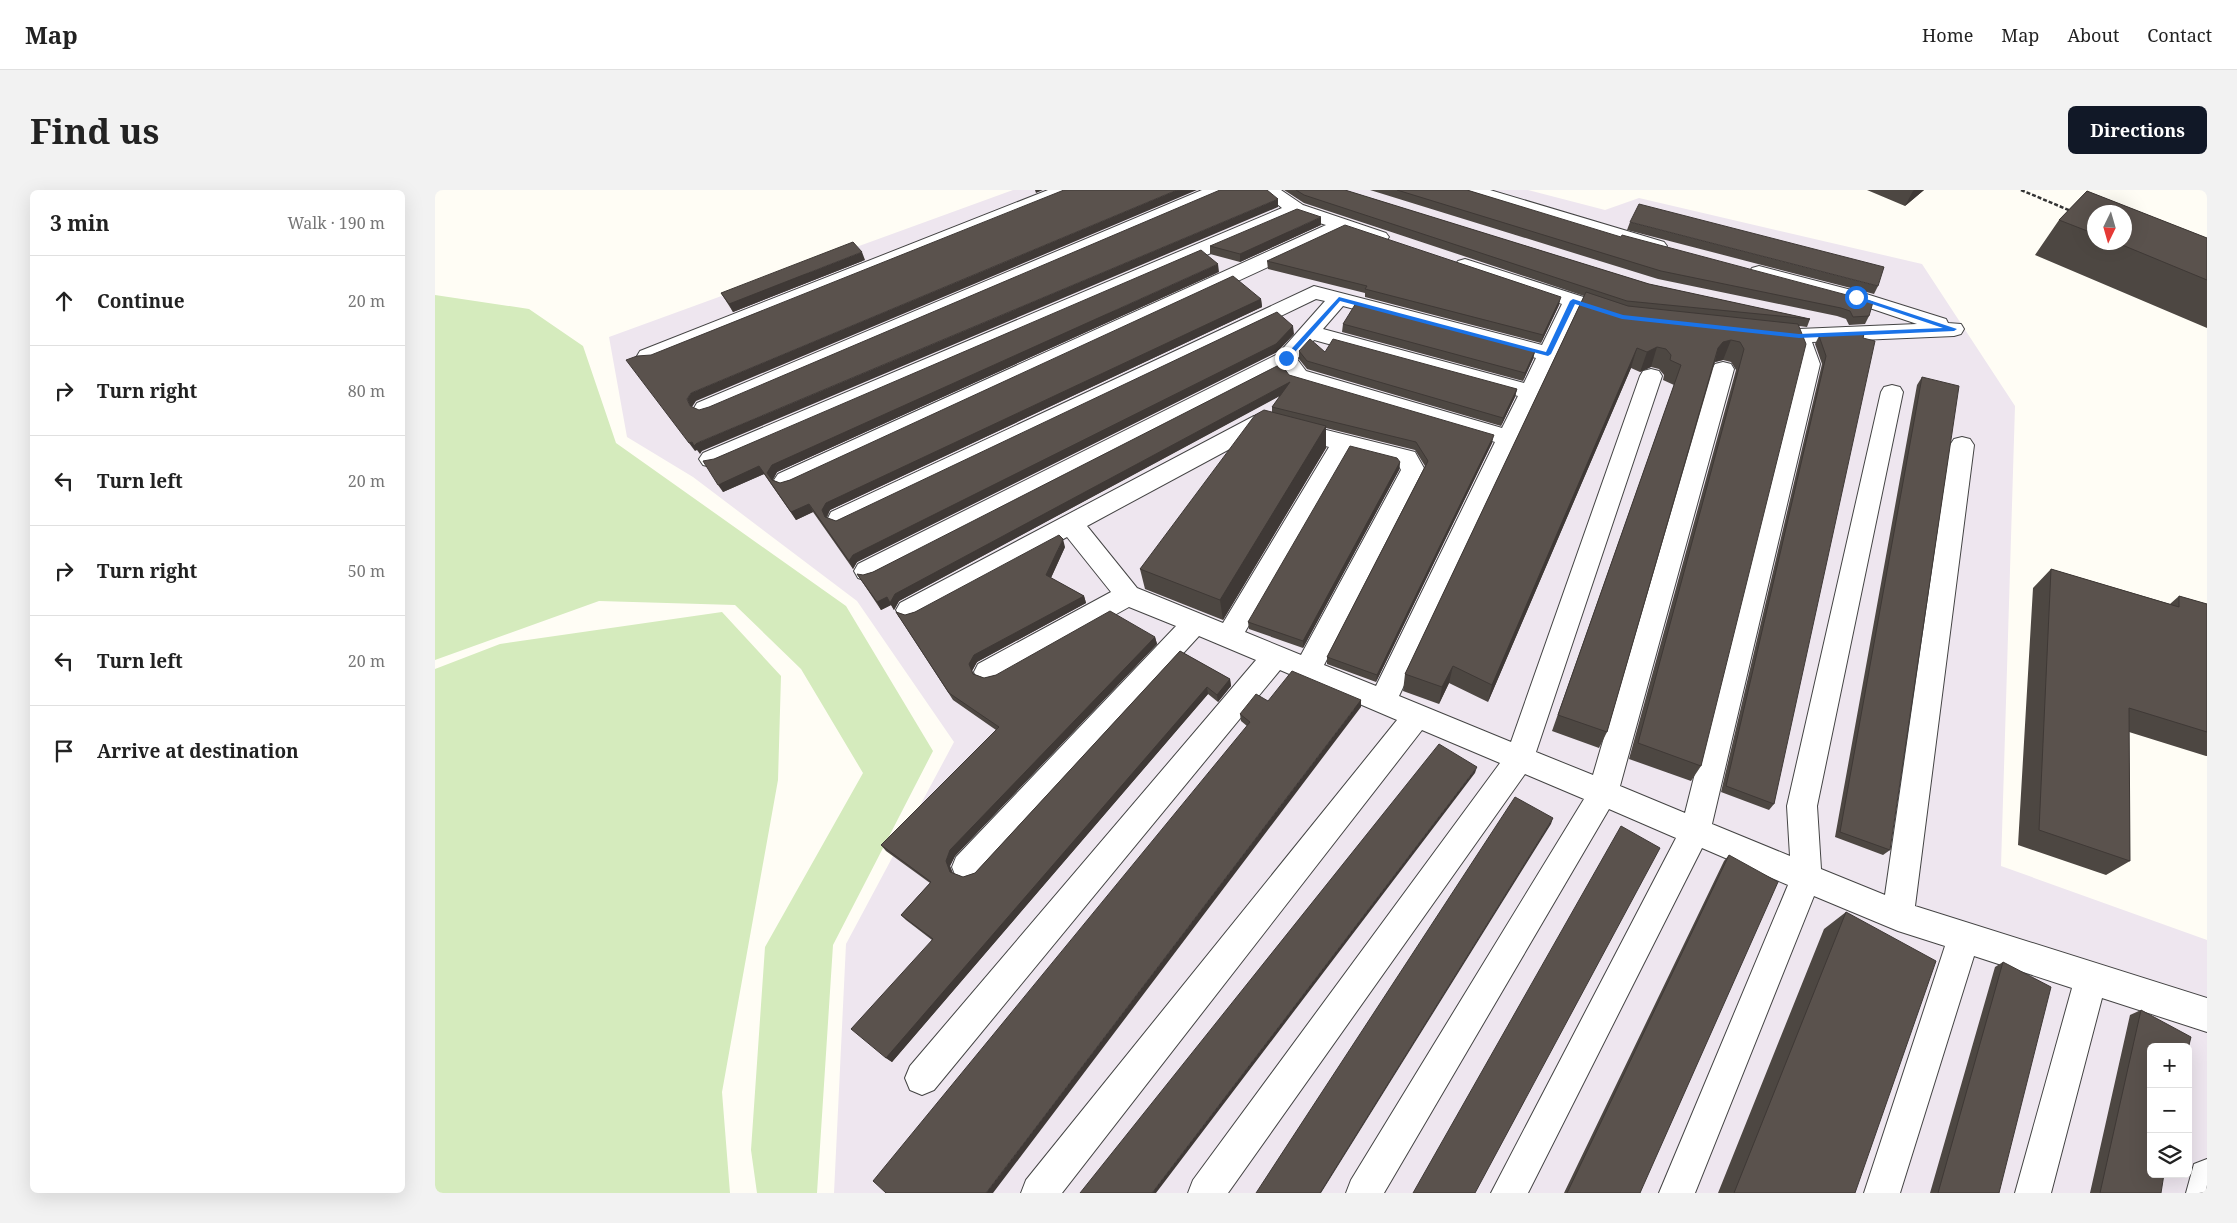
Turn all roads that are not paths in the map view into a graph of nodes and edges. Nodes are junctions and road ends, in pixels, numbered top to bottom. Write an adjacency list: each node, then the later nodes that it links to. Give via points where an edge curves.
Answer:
1 (1064, 190): 18 (lane)
2 (1218, 190): 24 (lane)
3 (1269, 190): 5 (lane)
4 (1471, 190): 8 (lane)
5 (1296, 209): 6 (lane); 28 (lane)
6 (1343, 225): 7 (lane); 29 (lane)
7 (1399, 243)
8 (1673, 250)
9 (1445, 258): 12 (lane)
10 (1741, 267): 14 (lane, via 1856,297 1954,329 1856,333)
11 (1339, 298): 15 (lane); 17 (lane); 30 (lane, via 1314,292)
12 (1573, 301): 13 (lane); 17 (lane)
13 (1632, 318)
14 (1798, 326): 16 (lane); 44 (lane, via 1809,364)
15 (1309, 332): 19 (lane); 22 (lane)
16 (1759, 332)
17 (1548, 354): 22 (lane)
18 (648, 356)
19 (1286, 358): 25 (lane, via 1297,376); 32 (lane)
20 (1723, 369): 43 (lane)
21 (1651, 376): 42 (lane)
22 (1530, 392): 25 (lane)
23 (1892, 392): 46 (lane, via 1802,806)
24 (705, 408)
25 (1508, 438): 40 (lane)
26 (1343, 442): 31 (lane, via 1262,422); 36 (lane); 38 (lane, via 1407,458 1413,470)
27 (1962, 445): 47 (lane)
28 (711, 459)
29 (786, 480)
30 (840, 518)
31 (1071, 524): 33 (lane); 34 (lane)
32 (867, 571)
33 (1128, 595): 35 (lane); 39 (lane)
34 (909, 610)
35 (1195, 623): 36 (lane); 45 (lane)
36 (1229, 637): 37 (lane)
37 (1275, 656): 38 (lane); 51 (lane)
38 (1307, 670): 40 (lane)
39 (988, 672)
40 (1383, 702): 41 (lane)
41 (1417, 716): 42 (lane); 53 (lane)
42 (1520, 758): 43 (lane); 54 (lane)
43 (1603, 793): 44 (lane); 55 (lane)
44 (1695, 831): 46 (lane); 56 (lane)
45 (967, 867)
46 (1807, 878): 47 (lane); 57 (lane)
47 (1898, 916): 48 (lane)
48 (1964, 937): 49 (lane); 58 (lane)
49 (2091, 978): 50 (lane); 59 (lane)
50 (2207, 1015)
51 (922, 1078)
52 (2207, 1177): 60 (lane)
53 (1039, 1193)
54 (1206, 1193)
55 (1364, 1193)
56 (1509, 1193)
57 (1677, 1193)
58 (1882, 1193)
59 (2033, 1193)
60 (2204, 1193)

